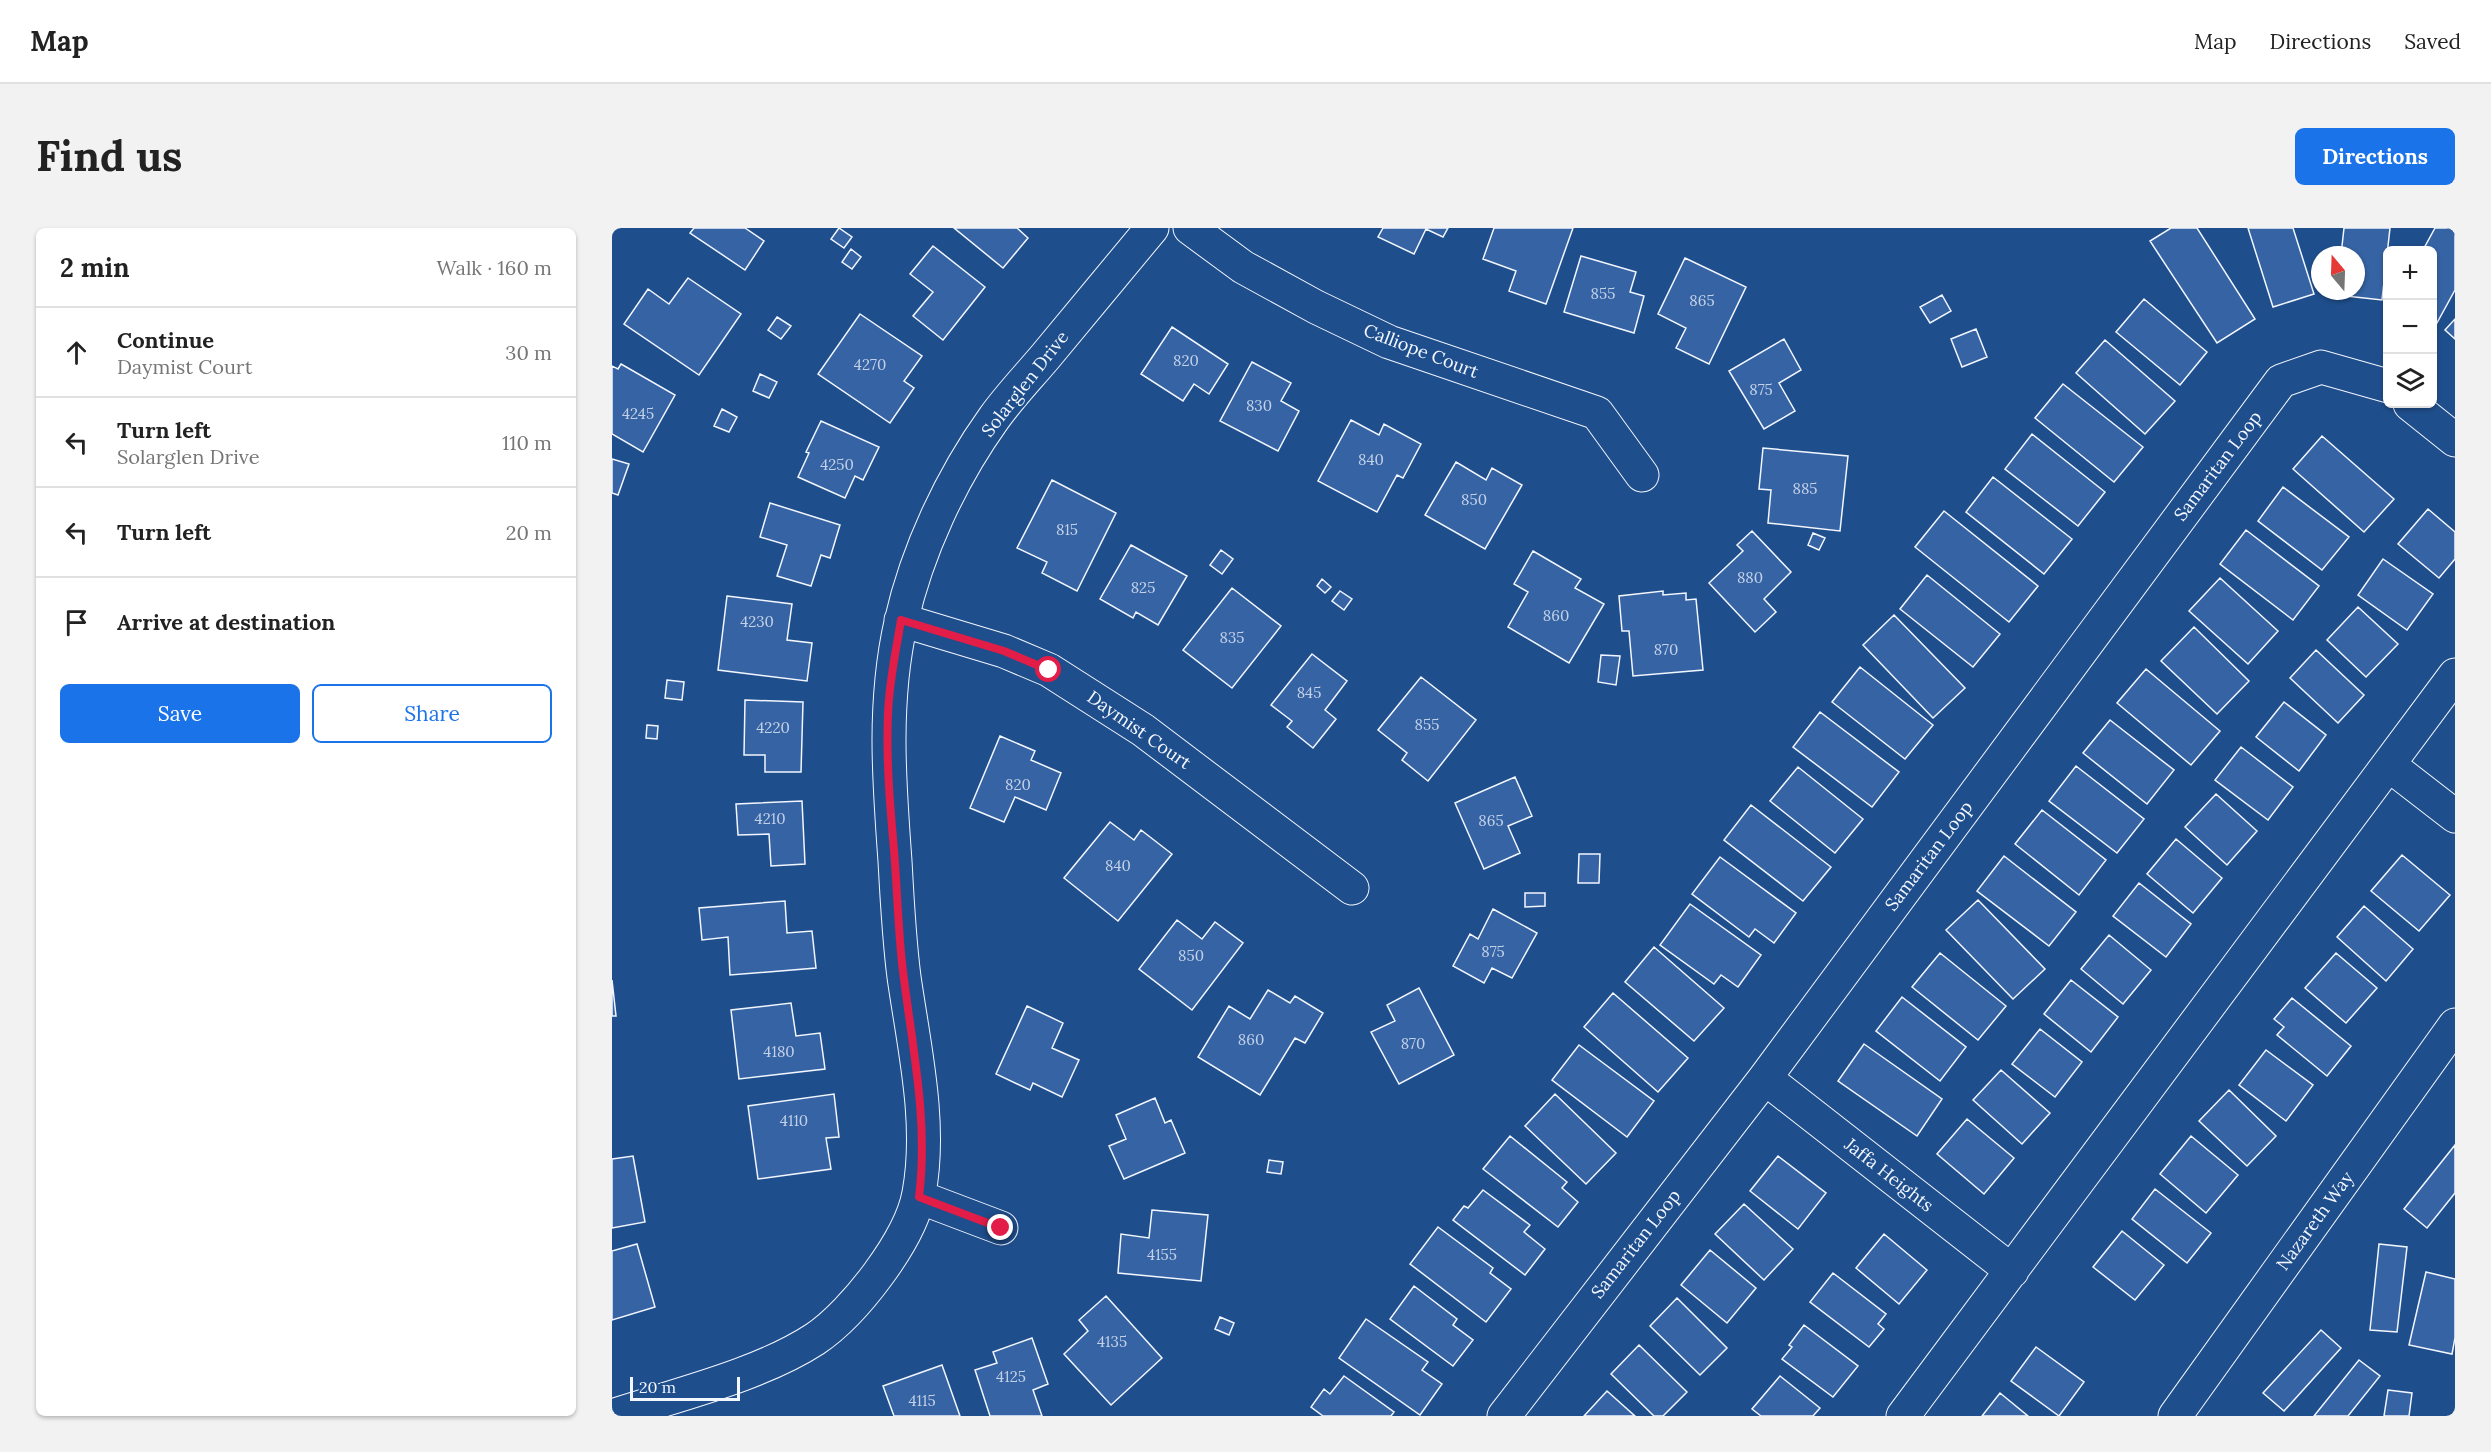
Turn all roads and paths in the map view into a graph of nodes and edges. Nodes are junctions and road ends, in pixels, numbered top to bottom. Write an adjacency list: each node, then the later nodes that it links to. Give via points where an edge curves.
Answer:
1 (1152, 228): 7 (street, Solarglen Drive, via 994,419 942,505)
2 (1190, 228): 6 (street, Calliope Court, via 1243,267 1389,342 1597,413)
3 (2383, 385): 13 (street, Samaritan Loop, via 2321,367 2281,381)
4 (2415, 408): 5 (street)
5 (2455, 440)
6 (1642, 475)
7 (901, 620): 11 (street, Daymist Court, via 1004,651 1049,670 1143,730); 14 (street, Solarglen Drive, via 888,713 888,768 902,963 923,1132)
8 (2455, 675): 9 (street)
9 (2389, 765): 10 (street); 16 (street)
10 (2455, 816)
11 (1352, 888)
12 (2455, 1025): 20 (street, Nazareth Way)
13 (1765, 1078): 16 (street, Jaffa Heights); 18 (street, Samaritan Loop)
14 (919, 1197): 15 (street); 17 (street, Solarglen Drive, via 908,1227 887,1263 819,1336 785,1356)
15 (1001, 1228)
16 (2012, 1271): 19 (street)
17 (612, 1416)
18 (1504, 1416)
19 (1903, 1416)
20 (2175, 1416)

